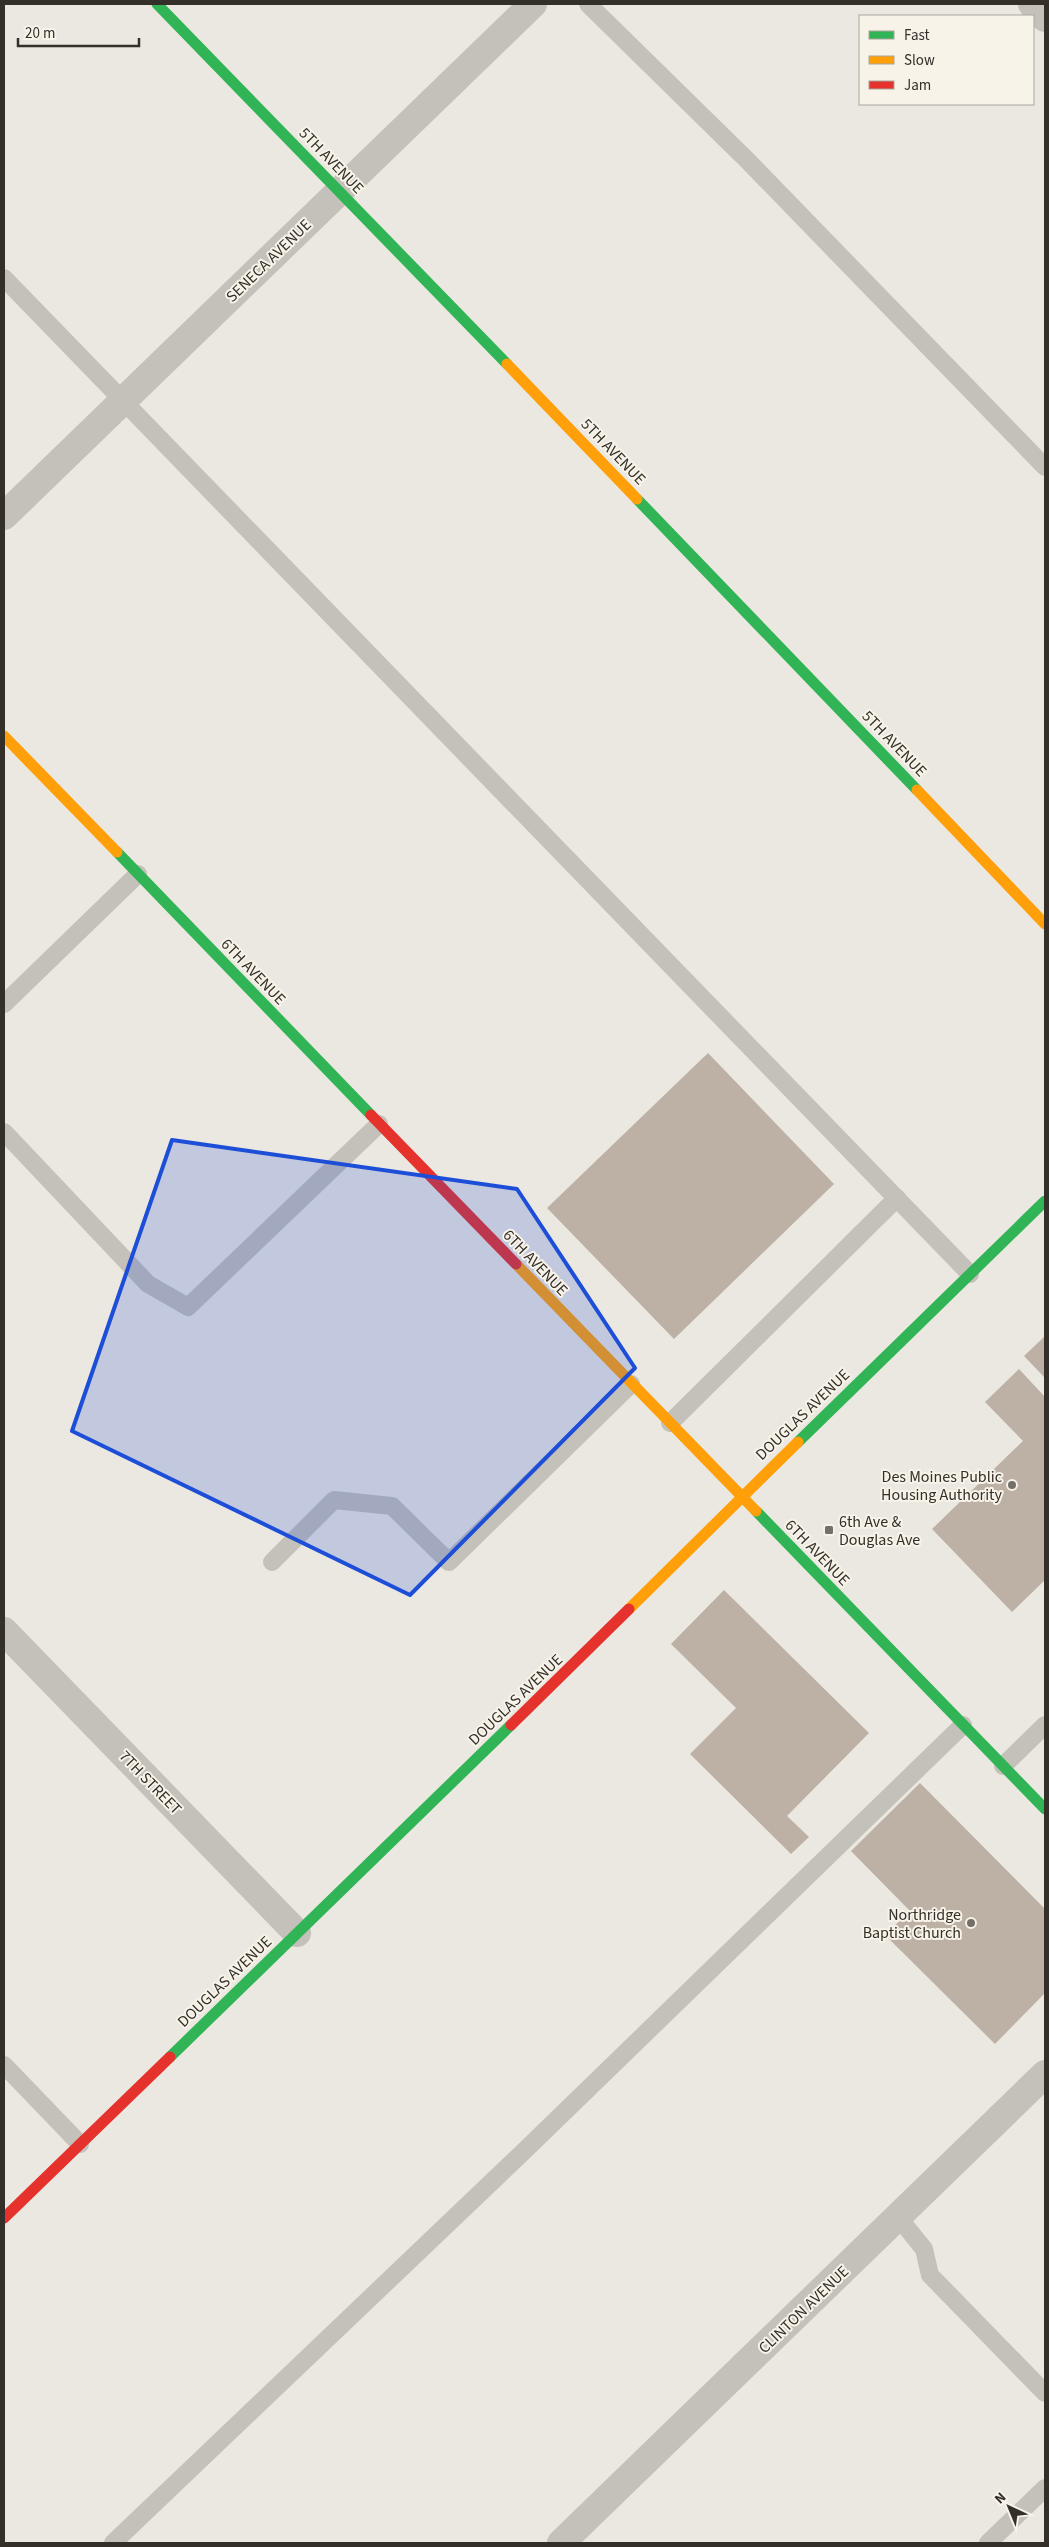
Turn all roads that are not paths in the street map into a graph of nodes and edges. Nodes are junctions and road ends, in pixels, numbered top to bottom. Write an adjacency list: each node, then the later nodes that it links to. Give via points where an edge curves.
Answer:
1 (157, 4): 6 (street, 5TH AVENUE)
2 (533, 4): 6 (street, SENECA AVENUE)
3 (588, 4): 9 (lane, via 747,160)
4 (1032, 4): 5 (street)
5 (1045, 18)
6 (339, 191): 8 (street, SENECA AVENUE); 13 (street, 5TH AVENUE)
7 (4, 278): 8 (lane)
8 (124, 400): 10 (street, SENECA AVENUE); 17 (lane)
9 (1045, 466)
10 (4, 516)
11 (4, 736): 12 (street, 6TH AVENUE)
12 (138, 874): 14 (lane); 15 (street, 6TH AVENUE)
13 (1045, 924)
14 (4, 1004)
15 (379, 1124): 16 (lane, via 188,1307 148,1284); 20 (street, 6TH AVENUE)
16 (4, 1132)
17 (897, 1198): 19 (lane); 21 (lane)
18 (1045, 1200): 19 (street, DOUGLAS AVENUE)
19 (970, 1274): 22 (street, DOUGLAS AVENUE)
20 (632, 1384): 21 (street, 6TH AVENUE); 23 (lane, via 449,1562 392,1506 334,1500)
21 (670, 1423): 22 (street, 6TH AVENUE)
22 (741, 1496): 25 (street, 6TH AVENUE); 29 (street, DOUGLAS AVENUE, via 532,1706)
23 (272, 1562)
24 (4, 1631): 29 (street, 7TH STREET)
25 (963, 1725): 27 (street, 6TH AVENUE); 37 (lane, via 513,2162)
26 (1045, 1725): 27 (lane)
27 (1003, 1766): 28 (street, 6TH AVENUE)
28 (1045, 1809)
29 (298, 1933): 32 (street, DOUGLAS AVENUE)
30 (4, 2065): 32 (lane)
31 (1045, 2074): 33 (street, CLINTON AVENUE)
32 (80, 2144): 34 (street, DOUGLAS AVENUE)
33 (898, 2217): 35 (lane, via 924,2249 930,2275); 38 (street, CLINTON AVENUE)
34 (4, 2218)
35 (1045, 2393)
36 (1045, 2488): 39 (lane)
37 (113, 2543)
38 (561, 2543)
39 (988, 2543)

